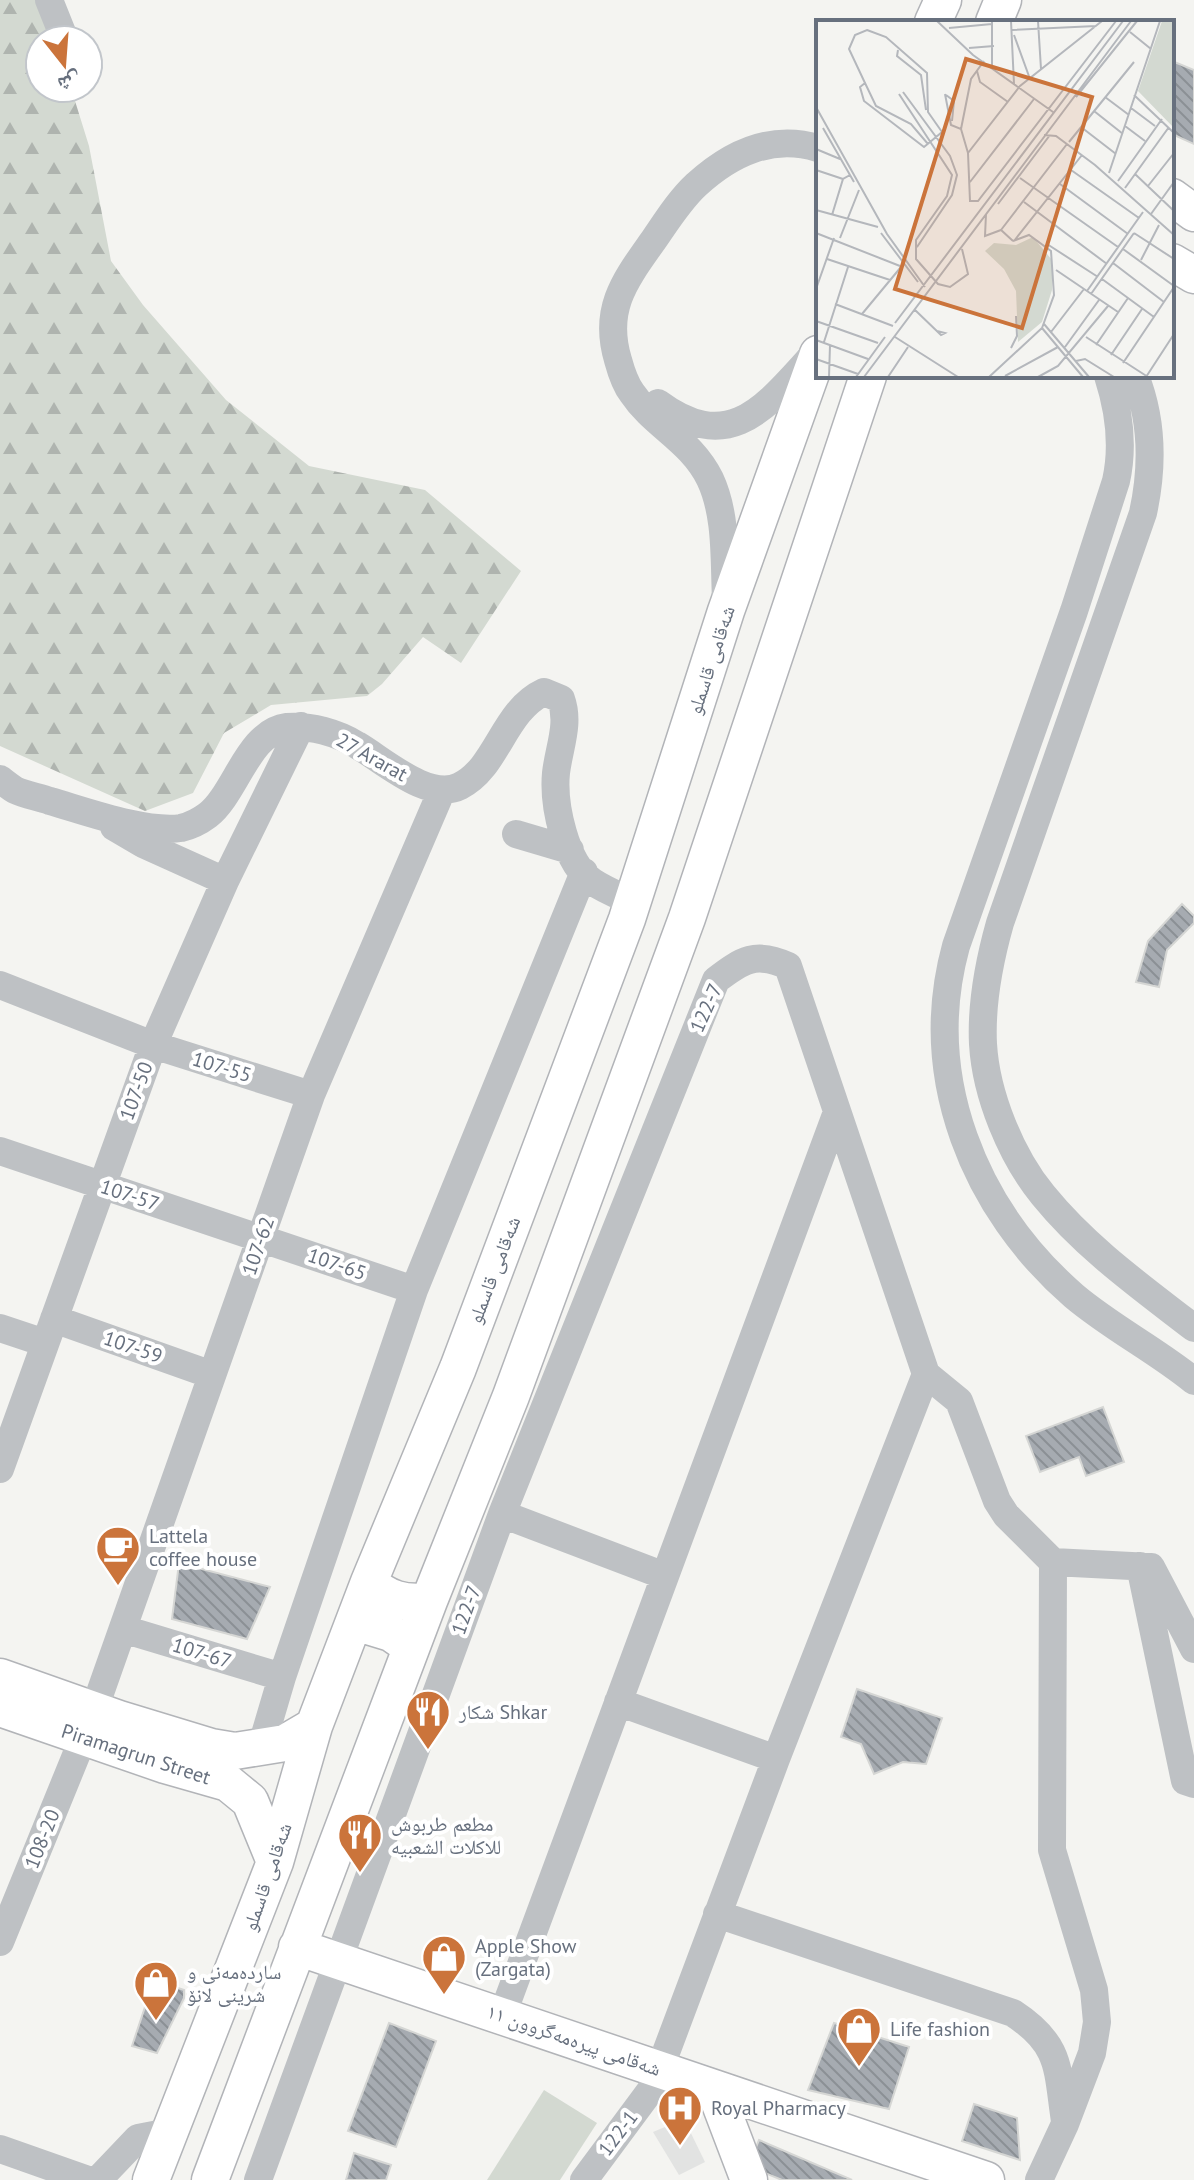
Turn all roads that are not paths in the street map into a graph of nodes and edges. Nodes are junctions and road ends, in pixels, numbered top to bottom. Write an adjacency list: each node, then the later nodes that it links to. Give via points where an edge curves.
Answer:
1 (49, 0): 8 (street)
2 (943, 0): 5 (main road)
3 (952, 0): 6 (main road)
4 (1003, 0): 7 (main road)
5 (934, 20)
6 (954, 20)
7 (996, 20)
8 (59, 24)
9 (816, 148): 18 (street, via 764,145 711,171 688,192 626,280 613,316 617,356 632,394 686,446 716,495)
10 (816, 162): 13 (street, via 777,157 749,164 726,179 644,272 628,307 624,332 634,372 649,395 679,417 702,425 734,423 759,411)
11 (1174, 263): 12 (main road)
12 (1194, 275)
13 (816, 354)
14 (816, 358): 18 (main road, شەقامی قاسملو)
15 (867, 378): 51 (main road, via 687,918 511,1396)
16 (1108, 378): 20 (street, via 1119,424 1116,481)
17 (1136, 378): 23 (street, via 1150,435 1145,505)
18 (726, 611): 30 (main road, شەقامی قاسملو)
19 (301, 726): 22 (street, 27 Ararat, via 355,743 406,778); 24 (street, via 283,727 261,741 217,808 192,824 165,828); 29 (street, 107-50)
20 (1012, 783): 23 (street, via 1021,794); 26 (street)
21 (5, 786): 24 (street)
22 (442, 790): 27 (street, via 460,786 478,770 529,699 544,692 561,699 565,711 557,786 563,835); 33 (street, 107-62)
23 (1042, 801): 28 (street)
24 (99, 815): 29 (street, via 143,844)
25 (516, 834): 27 (street)
26 (986, 856): 28 (street, via 1007,860); 42 (street, via 956,946 947,992 949,1072 969,1153 997,1209 1043,1266 1102,1318)
27 (577, 861): 30 (street, via 591,881); 38 (street)
28 (1016, 872): 40 (street, via 993,948 985,1000 983,1044 1000,1116 1031,1178 1055,1209 1109,1262)
29 (225, 881): 32 (street, 107-50)
30 (633, 902): 50 (main road, شەقامی قاسملو, via 458,1368)
31 (0, 985): 32 (street, 107-55)
32 (153, 1045): 33 (street, 107-55); 36 (street, 107-50)
33 (311, 1095): 37 (street, 107-62)
34 (837, 1112): 43 (street, 122-7); 46 (street, 122-7, via 788,966 746,959 716,980); 49 (street)
35 (0, 1151): 36 (street, 107-57)
36 (102, 1186): 37 (street, 107-57); 41 (street, 107-50)
37 (260, 1238): 38 (street, 107-65); 44 (street, 107-62)
38 (414, 1290): 57 (street)
39 (0, 1328): 41 (street, 107-59)
40 (1194, 1328)
41 (50, 1331): 44 (street, 107-59); 45 (street, 107-50)
42 (1190, 1370)
43 (926, 1374): 47 (street, via 959,1401 1006,1515); 63 (street)
44 (212, 1375): 53 (street, 107-62)
45 (0, 1469)
46 (502, 1514): 49 (street); 70 (street, 122-7)
47 (1053, 1562): 48 (street); 74 (street, via 1052,1850 1094,1990 1097,2022 1092,2053)
48 (1140, 1566): 55 (street, via 1151,1567); 64 (street, via 1185,1781)
49 (665, 1576): 58 (street)
50 (369, 1582): 51 (main road, via 396,1600); 52 (main road, شەقامی قاسملو)
51 (429, 1601): 54 (main road)
52 (355, 1622): 54 (main road, via 379,1628); 61 (main road, شەقامی قاسملو)
53 (123, 1629): 57 (street, 107-67); 60 (street, 107-62)
54 (411, 1647): 69 (main road)
55 (1194, 1649)
56 (0, 1677): 60 (main road, Piramagrun Street)
57 (282, 1677): 62 (street)
58 (618, 1702): 63 (street); 71 (street)
59 (0, 1708): 60 (main road, Piramagrun Street)
60 (89, 1723): 62 (main road, Piramagrun Street, via 235,1751); 65 (main road, Piramagrun Street, via 165,1765 228,1783 250,1801); 66 (street, 108-20)
61 (314, 1726): 62 (main road, Piramagrun Street, via 285,1743); 65 (main road, شەقامی قاسملو)
62 (261, 1748)
63 (776, 1759): 67 (street)
64 (1194, 1784)
65 (275, 1862): 75 (main road, شەقامی قاسملو)
66 (10, 1889): 68 (street, 108-20)
67 (717, 1914): 72 (street); 74 (street, via 1013,2013 1051,2048)
68 (0, 1942)
69 (293, 1957): 70 (main road, شەقامی پیرەمەگروون ١١); 81 (main road)
70 (333, 1970): 71 (main road, شەقامی پیرەمەگروون ١١); 72 (main road, شەقامی پیرەمەگروون ١١); 82 (street, 122-7)
71 (502, 2016): 72 (main road, شەقامی پیرەمەگروون ١١)
72 (657, 2078): 73 (main road, شەقامی پیرەمەگروون ١١); 77 (street, 122-1)
73 (714, 2102): 83 (main road, via 705,2124); 84 (main road); 85 (main road, شەقامی پیرەمەگروون ١١); 86 (main road, شەقامی پیرەمەگروون ١١)
74 (1065, 2124): 87 (street)
75 (169, 2132): 79 (street, via 138,2138); 80 (main road, شەقامی قاسملو)
76 (0, 2149): 78 (street)
77 (587, 2178)
78 (88, 2180)
79 (98, 2180)
80 (151, 2180)
81 (210, 2180)
82 (258, 2180)
83 (727, 2180)
84 (749, 2180)
85 (925, 2180)
86 (986, 2180)
87 (1039, 2180)

